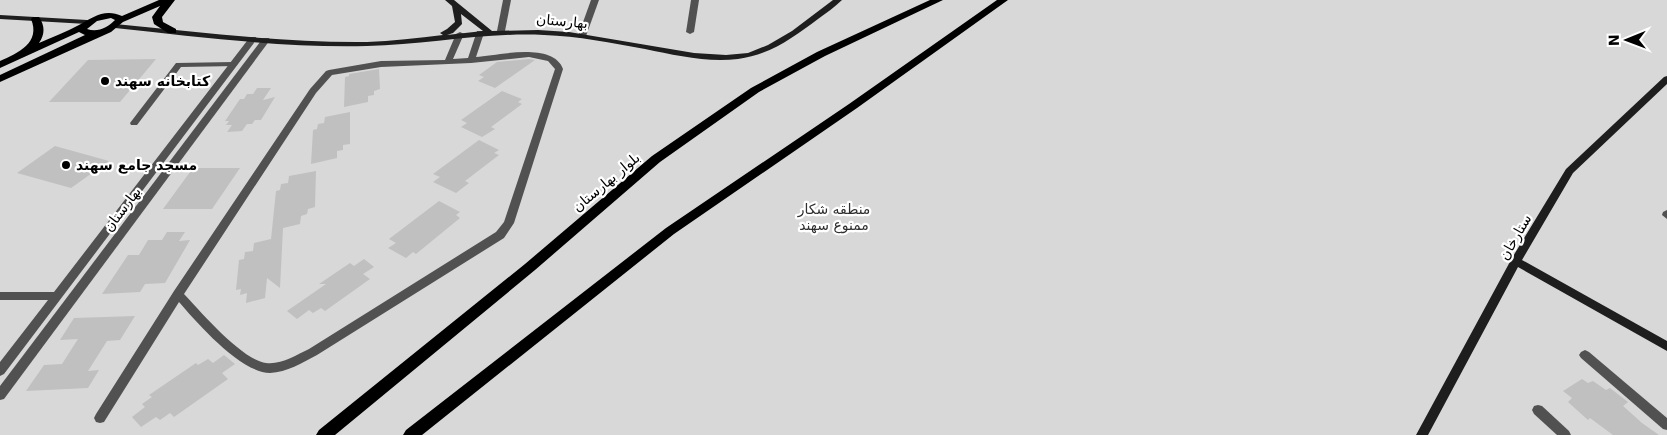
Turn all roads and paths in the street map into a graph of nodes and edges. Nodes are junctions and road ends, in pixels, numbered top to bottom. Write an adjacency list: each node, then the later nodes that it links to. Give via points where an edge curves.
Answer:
1 (145, 0): 13 (main road)
2 (169, 0): 13 (main road); 15 (main road, via 157,17 159,24)
3 (449, 0): 10 (street)
4 (507, 0): 16 (street)
5 (595, 0): 21 (street)
6 (696, 0): 19 (street)
7 (838, 0): 21 (street, بهارستان, via 773,46 750,55 727,58 701,56)
8 (938, 0): 44 (main road, بلوار بهارستان, via 821,54 755,90 672,148)
9 (1003, 0): 45 (main road, via 670,231)
10 (456, 6): 18 (street); 22 (street, via 460,18 456,27)
11 (0, 17): 12 (street)
12 (36, 19): 14 (street); 25 (main road, via 38,38)
13 (115, 20): 14 (main road, via 101,16); 15 (street, بهارستان); 17 (main road)
14 (85, 25): 17 (main road, via 82,30 86,33); 25 (main road)
15 (172, 31): 23 (street, بهارستان)
16 (501, 31): 18 (street, بهارستان); 21 (street, بهارستان)
17 (101, 32): 30 (main road)
18 (485, 32): 20 (street, بهارستان); 26 (street)
19 (690, 32)
20 (460, 34): 22 (street, بهارستان); 27 (street)
21 (582, 36)
22 (424, 38): 24 (street, بهارستان, via 371,44)
23 (253, 39): 24 (street, بهارستان); 28 (street, بهارستان)
24 (266, 40): 40 (street, بهارستان)
25 (23, 55): 29 (main road)
26 (471, 61): 27 (street); 34 (street, via 541,55 554,60 559,69 508,223 500,235 313,352 286,365 265,368 251,363 211,329)
27 (448, 62): 34 (street, via 381,64 329,73 313,91)
28 (233, 64): 32 (lane, via 180,65); 36 (street, بهارستان)
29 (0, 65)
30 (0, 79)
31 (1667, 79): 33 (street, ستارخان, via 1569,171)
32 (134, 123)
33 (1516, 261): 37 (street); 46 (street, ستارخان)
34 (178, 294): 42 (street)
35 (0, 296): 36 (street)
36 (57, 296): 39 (street, بهارستان)
37 (1667, 346)
38 (1585, 355): 43 (street)
39 (0, 371)
40 (0, 395)
41 (1538, 410): 47 (street)
42 (100, 418)
43 (1667, 425)
44 (324, 435)
45 (411, 435)
46 (1422, 435)
47 (1565, 435)

